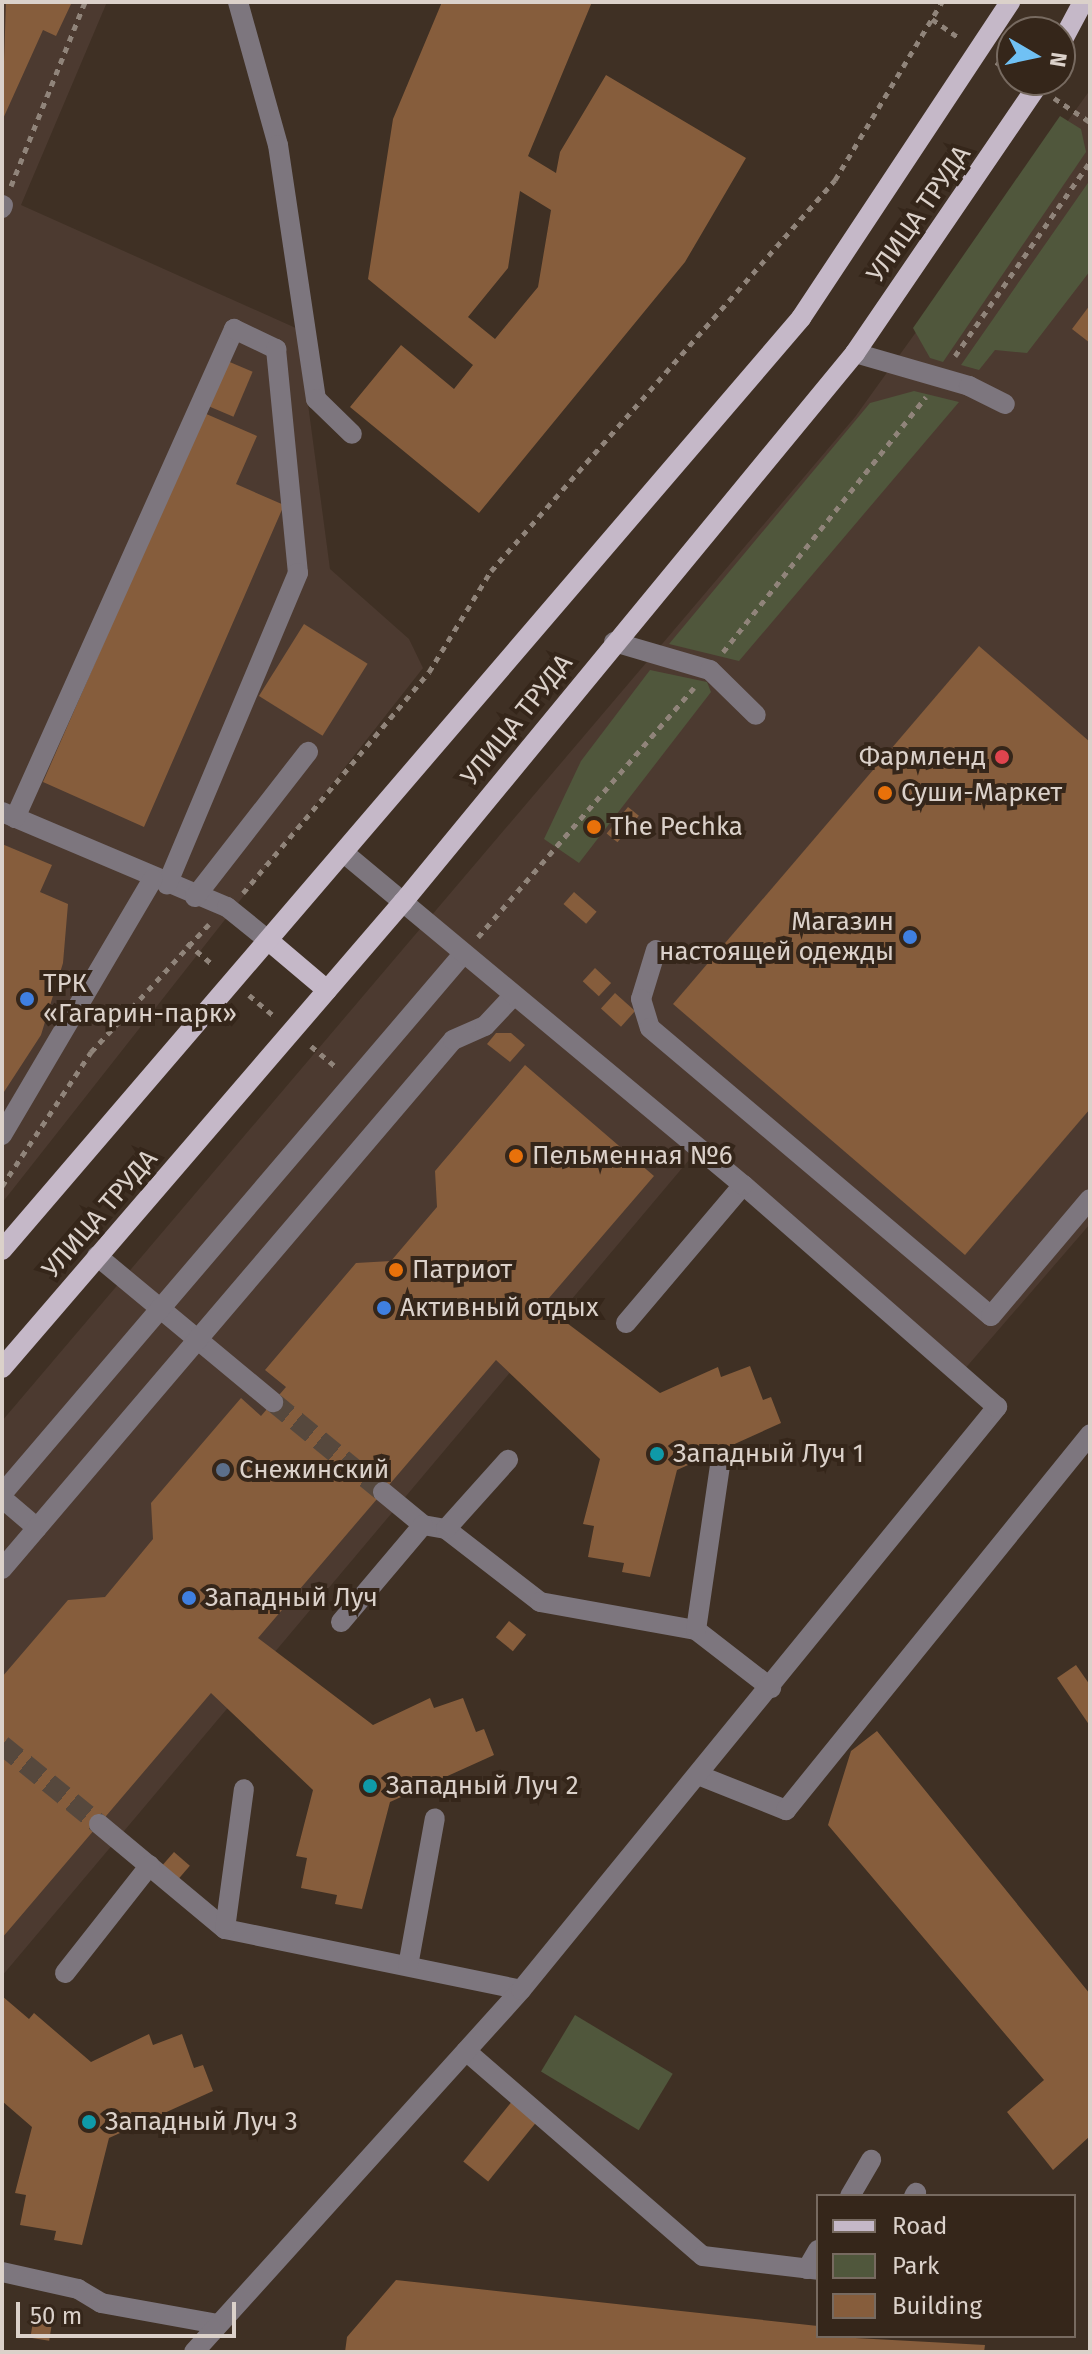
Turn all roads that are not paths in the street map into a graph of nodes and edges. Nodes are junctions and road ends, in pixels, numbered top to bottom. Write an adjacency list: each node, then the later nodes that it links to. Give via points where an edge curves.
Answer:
1 (238, 2): 6 (lane, via 278,145 316,399)
2 (1010, 2): 11 (main road, УЛИЦА ТРУДА, via 801,318)
3 (1030, 96): 4 (main road, УЛИЦА ТРУДА)
4 (855, 353): 5 (lane, via 941,377); 7 (main road, УЛИЦА ТРУДА)
5 (1005, 404)
6 (352, 434)
7 (614, 642): 8 (lane, via 710,670); 14 (main road, УЛИЦА ТРУДА)
8 (756, 715)
9 (308, 752): 13 (lane)
10 (9, 815): 12 (lane); 12 (lane, via 234,329 276,349 298,573)
11 (344, 853): 14 (lane); 15 (main road, УЛИЦА ТРУДА)
12 (160, 882): 13 (lane); 20 (lane)
13 (195, 897): 15 (lane, via 227,907)
14 (403, 902): 17 (lane); 18 (main road, УЛИЦА ТРУДА)
15 (269, 941): 18 (main road); 23 (main road, УЛИЦА ТРУДА)
16 (656, 950): 22 (lane, via 641,999 650,1028 991,1316)
17 (464, 953): 19 (lane); 25 (lane)
18 (327, 990): 24 (main road, УЛИЦА ТРУДА)
19 (514, 995): 21 (lane); 27 (lane, via 485,1026 453,1040)
20 (2, 1135)
21 (743, 1185): 26 (lane); 41 (lane, via 997,1407)
22 (1090, 1199)
23 (6, 1240)
24 (97, 1256): 25 (lane); 28 (main road, УЛИЦА ТРУДА)
25 (160, 1308): 27 (lane); 34 (lane)
26 (626, 1323)
27 (198, 1339): 29 (lane); 36 (lane)
28 (2, 1368)
29 (273, 1402)
30 (1090, 1434): 42 (lane, via 786,1810)
31 (508, 1460): 37 (lane)
32 (720, 1465): 40 (lane)
33 (383, 1492): 35 (lane)
34 (2, 1496): 36 (lane)
35 (423, 1525): 37 (lane); 39 (lane)
36 (37, 1528): 38 (lane)
37 (446, 1529): 40 (lane, via 540,1602)
38 (2, 1569)
39 (341, 1622)
40 (696, 1630): 41 (lane)
41 (771, 1688): 42 (lane)
42 (698, 1775): 50 (lane)
43 (244, 1789): 47 (lane)
44 (435, 1818): 48 (lane)
45 (99, 1824): 46 (lane)
46 (150, 1865): 47 (lane); 49 (lane)
47 (225, 1929): 48 (lane)
48 (408, 1966): 50 (lane)
49 (65, 1973)
50 (521, 1990): 51 (lane)
51 (466, 2051): 54 (lane, via 703,2256); 56 (lane)
52 (871, 2160): 53 (lane)
53 (851, 2194)
54 (813, 2269)
55 (2, 2272): 56 (lane, via 78,2289 101,2303)
56 (218, 2324): 57 (lane)
57 (194, 2352)

